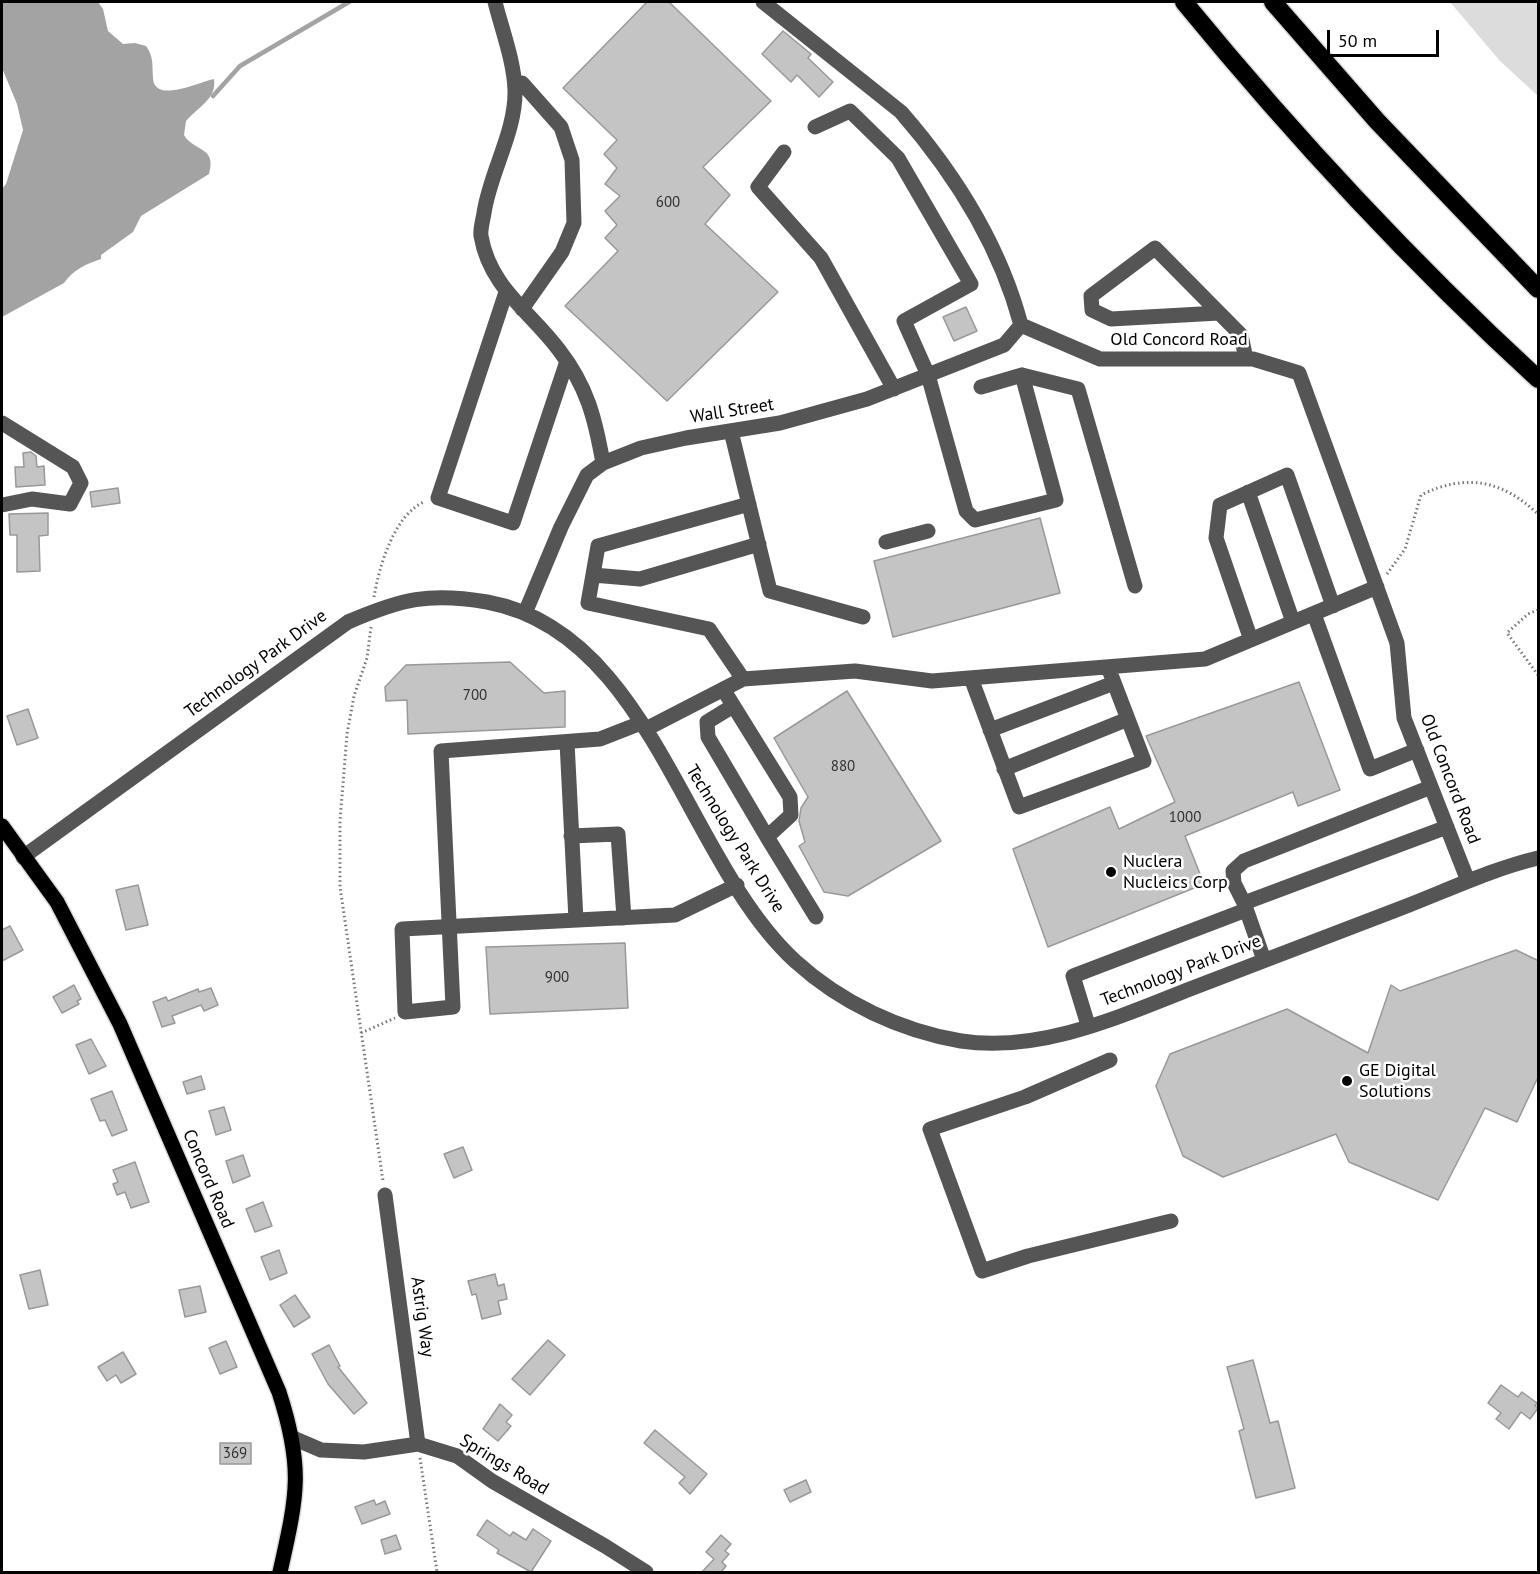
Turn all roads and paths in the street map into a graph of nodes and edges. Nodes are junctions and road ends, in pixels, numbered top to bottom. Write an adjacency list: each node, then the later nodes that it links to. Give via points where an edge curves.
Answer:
1 (495, 2): 9 (street, via 514,90 481,234 489,264)
2 (763, 2): 12 (street, via 901,112 920,134 948,170 987,238 1010,284)
3 (1184, 2): 17 (highway, via 1341,182 1421,266)
4 (1273, 2): 8 (highway, via 1377,121)
5 (522, 83): 10 (street, via 561,127 572,160 574,223 562,252)
6 (815, 127): 15 (street, via 850,111 898,158 971,284 904,321)
7 (784, 152): 19 (street, via 758,188 821,258)
8 (1539, 289)
9 (506, 292): 10 (street); 24 (street)
10 (522, 309): 14 (street)
11 (1219, 313): 11 (street, via 1155,248 1091,296 1092,310 1111,319); 13 (street, via 1241,335)
12 (1021, 325): 13 (street, Old Concord Road, via 1100,359); 15 (street, Wall Street, via 1004,345)
13 (1246, 359): 33 (street, Old Concord Road, via 1299,373)
14 (567, 361): 22 (street, via 584,388 594,415); 24 (street, via 513,523)
15 (928, 375): 16 (street, via 966,511 975,520 1056,500); 19 (street, Wall Street)
16 (1022, 375): 18 (street); 32 (street, via 1078,389)
17 (1539, 379)
18 (981, 387)
19 (894, 389): 21 (street, Wall Street, via 780,423)
20 (2, 423): 26 (street, via 73,467 81,483 70,504 32,500)
21 (731, 431): 22 (street, Wall Street, via 641,448); 25 (street)
22 (603, 463): 37 (street, Wall Street, via 587,475)
23 (1248, 492): 34 (street, via 1287,475); 40 (street); 41 (street, via 1220,505 1216,538)
24 (438, 498): 36 (path, via 420,504 401,522 388,547)
25 (749, 504): 30 (street); 31 (street, via 598,546)
26 (2, 505)
27 (1539, 514): 33 (path, via 1521,498 1470,480 1438,487 1421,495 1405,549)
28 (928, 531): 29 (street)
29 (886, 542)
30 (759, 544): 31 (street, via 640,579); 39 (street, via 770,591)
31 (593, 575): 45 (street, via 588,603 709,628)
32 (1135, 586)
33 (1377, 587): 34 (street); 53 (street, Old Concord Road, via 1397,644 1404,718)
34 (1333, 606): 38 (street)
35 (1539, 610): 43 (path, via 1527,614 1507,633)
36 (372, 612): 37 (street, Technology Park Drive, via 397,602 454,596); 60 (street, Technology Park Drive, via 348,622); 72 (path, via 367,658 354,696 347,735 340,821 340,887)
37 (525, 613): 50 (street, Technology Park Drive, via 556,627 581,646)
38 (1314, 614): 40 (street); 53 (street, via 1370,769)
39 (863, 617)
40 (1293, 622): 41 (street)
41 (1251, 640): 42 (street, via 1206,659)
42 (1108, 667): 44 (street); 46 (street)
43 (1539, 675)
44 (971, 678): 45 (street, via 932,681 855,671); 51 (street)
45 (743, 679): 47 (street)
46 (1114, 683): 49 (street); 51 (street)
47 (723, 689): 48 (street); 50 (street)
48 (733, 706): 59 (street, via 790,797 791,815); 59 (street, via 707,723 708,737)
49 (1128, 719): 54 (street); 54 (street, via 1144,761 1018,807)
50 (643, 726): 52 (street, via 600,739); 63 (street, Technology Park Drive)
51 (990, 730): 54 (street)
52 (567, 742): 58 (street); 68 (street, via 441,751)
53 (1417, 750): 55 (street, Old Concord Road)
54 (1004, 769)
55 (1431, 787): 57 (street, Old Concord Road); 64 (street, via 1244,861 1233,871)
56 (2, 826): 60 (main road, Concord Road)
57 (1447, 827): 62 (street, Old Concord Road); 64 (street)
58 (572, 836): 66 (street, via 618,834); 67 (street)
59 (767, 837): 65 (street)
60 (23, 857): 76 (main road, Concord Road, via 57,902 120,1024 279,1392)
61 (1539, 858): 62 (street, Technology Park Drive)
62 (1468, 881): 69 (street, Technology Park Drive)
63 (737, 885): 66 (street, via 675,915); 71 (street, Technology Park Drive, via 794,960 867,1011 918,1031 988,1043 1056,1035)
64 (1245, 907): 69 (street); 71 (street, via 1073,976)
65 (816, 916)
66 (624, 918): 67 (street)
67 (576, 920): 68 (street)
68 (449, 927): 70 (street, via 453,1007); 70 (street, via 402,929)
69 (1264, 960): 71 (street, Technology Park Drive, via 1125,1015)
70 (405, 1012): 72 (path)
71 (1088, 1025)
72 (361, 1033): 74 (path)
73 (1110, 1060): 75 (street, via 1025,1097 930,1129 982,1271)
74 (385, 1195): 77 (street, Astrig Way)
75 (1171, 1221)
76 (293, 1438): 77 (street, Springs Road, via 332,1451 364,1452); 78 (main road, Concord Road, via 296,1502)
77 (418, 1444): 79 (path); 80 (street, Springs Road, via 457,1456)
78 (280, 1572)
79 (437, 1572)
80 (646, 1572)

